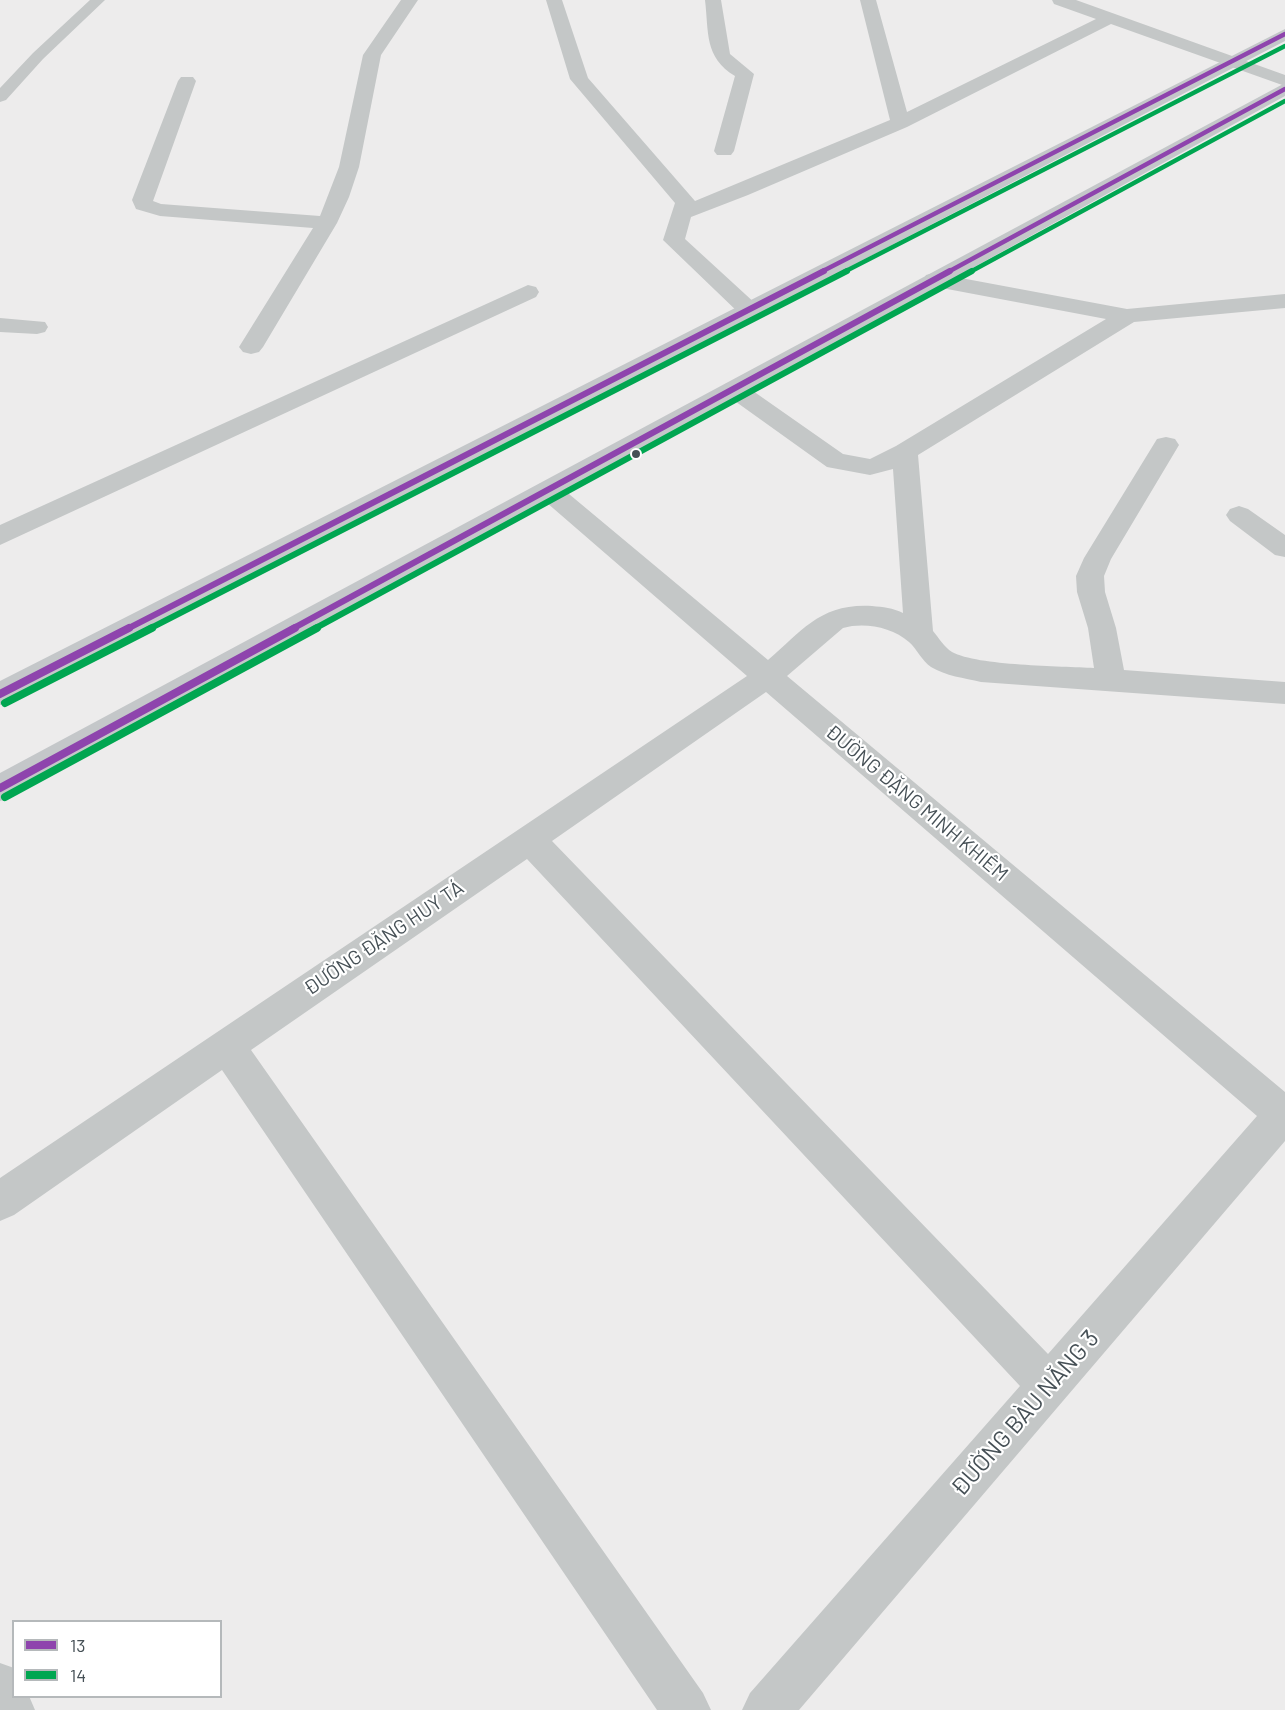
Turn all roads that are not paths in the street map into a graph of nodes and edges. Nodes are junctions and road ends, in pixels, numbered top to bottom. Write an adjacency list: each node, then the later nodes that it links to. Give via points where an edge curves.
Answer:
1 (98, 0): 13 (lane)
2 (410, 0): 17 (street, via 372,55 349,167)
3 (554, 0): 16 (street, via 579,79 685,202)
4 (713, 0): 15 (street, via 721,55 745,74)
5 (868, 0): 14 (street)
6 (1060, 0): 7 (street)
7 (1110, 18): 9 (street); 14 (street)
8 (1285, 34): 9 (main road)
9 (1233, 62): 11 (street); 21 (main road)
10 (187, 81): 17 (street, via 143,205 160,210)
11 (1285, 81)
12 (1285, 89): 18 (main road)
13 (0, 98)
14 (900, 123): 16 (street)
15 (724, 151)
16 (682, 213): 21 (street, via 674,240)
17 (327, 223): 25 (street)
18 (934, 280): 22 (street); 26 (main road)
19 (528, 292): 31 (street)
20 (1278, 308): 22 (street)
21 (749, 310): 37 (main road)
22 (1127, 316): 28 (street)
23 (0, 325): 24 (street)
24 (37, 327)
25 (251, 347)
26 (734, 389): 28 (street, via 836,461 870,466); 29 (main road)
27 (1166, 445): 35 (street, via 1090,576)
28 (905, 452): 33 (street)
29 (548, 490): 34 (street, ĐƯỜNG ĐẶNG MINH KHIÊM); 38 (main road)
30 (1239, 515): 32 (street)
31 (0, 536)
32 (1285, 548)
33 (920, 634): 34 (street, ĐƯỜNG ĐẶNG HUY TÁ, via 887,617 852,615 833,620); 35 (street, via 939,658 954,665 1029,676)
34 (768, 676): 39 (street, ĐƯỜNG ĐẶNG HUY TÁ); 41 (street, ĐƯỜNG ĐẶNG MINH KHIÊM)
35 (1111, 681): 36 (street)
36 (1285, 693)
37 (0, 694)
38 (0, 788)
39 (529, 839): 40 (street, ĐƯỜNG ĐẶNG HUY TÁ); 43 (street)
40 (226, 1046): 42 (street, ĐƯỜNG ĐẶNG HUY TÁ); 46 (street)
41 (1284, 1116): 43 (street, ĐƯỜNG BÀU NĂNG 3)
42 (0, 1201)
43 (1049, 1386): 47 (street, ĐƯỜNG BÀU NĂNG 3)
44 (0, 1687): 45 (street)
45 (10, 1710)
46 (686, 1710)
47 (767, 1710)

